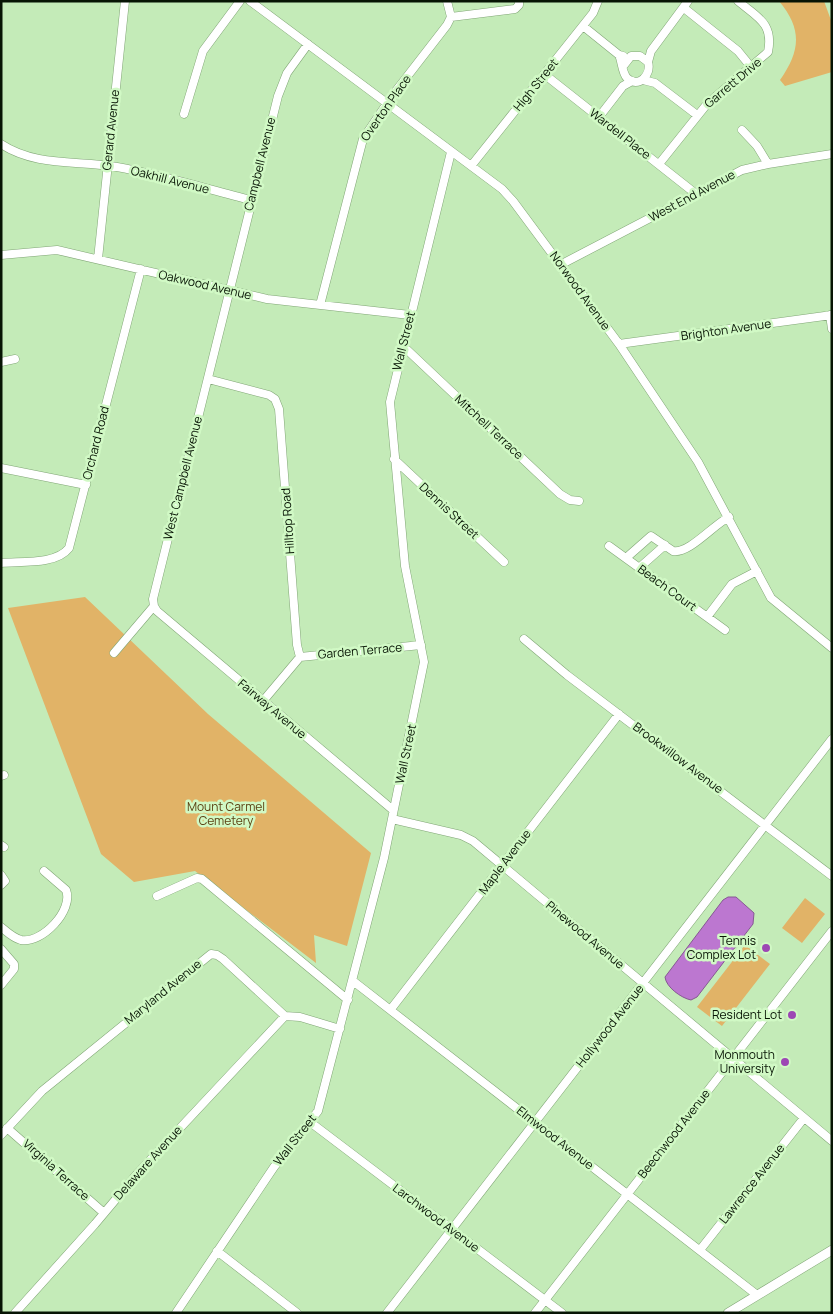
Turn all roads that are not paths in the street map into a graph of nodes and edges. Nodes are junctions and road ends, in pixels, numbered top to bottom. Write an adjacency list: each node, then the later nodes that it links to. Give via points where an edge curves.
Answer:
1 (124, 1): 36 (street, Gerard Avenue)
2 (240, 1): 27 (street, via 203,51)
3 (250, 1): 11 (street, Norwood Avenue)
4 (447, 1): 9 (street)
5 (598, 1): 10 (street, High Street)
6 (738, 1): 18 (street, Garrett Drive, via 764,22 770,36 768,52)
7 (518, 4): 9 (street)
8 (686, 4): 12 (street); 18 (street)
9 (451, 17): 26 (street, Overton Place)
10 (583, 26): 13 (street); 20 (street, High Street)
11 (308, 44): 26 (street, Norwood Avenue); 39 (street, Campbell Avenue, via 281,86)
12 (651, 51): 15 (street); 16 (street)
13 (619, 55): 14 (street); 17 (street)
14 (631, 56): 15 (street); 17 (street)
15 (640, 56): 16 (street)
16 (648, 62): 19 (street)
17 (624, 65): 21 (street)
18 (751, 67): 28 (street, Garrett Drive)
19 (649, 72): 22 (street); 24 (street)
20 (544, 74): 29 (street, Wardell Place); 37 (street, High Street)
21 (625, 75): 23 (street); 25 (street)
22 (643, 80): 23 (street); 24 (street)
23 (632, 81): 25 (street)
24 (654, 83): 28 (street)
25 (623, 86): 29 (street)
26 (388, 103): 32 (street, Norwood Avenue); 45 (street, Overton Place, via 360,146)
27 (184, 114)
28 (697, 115): 34 (street, Garrett Drive)
29 (599, 117): 34 (street, Wardell Place)
30 (742, 130): 35 (street)
31 (1, 144): 36 (street, Oakhill Avenue, via 38,159)
32 (451, 152): 37 (street, Norwood Avenue); 46 (street, Wall Street)
33 (832, 154): 35 (street, West End Avenue)
34 (659, 164): 38 (street, Wardell Place)
35 (768, 164): 38 (street, West End Avenue, via 742,170)
36 (108, 166): 39 (street, Oakhill Avenue); 41 (street, Gerard Avenue)
37 (471, 166): 42 (street, Norwood Avenue, via 514,201)
38 (696, 194): 42 (street, West End Avenue)
39 (251, 200): 44 (street, Campbell Avenue)
40 (1, 255): 41 (street, Oakwood Avenue, via 52,250)
41 (98, 259): 43 (street, Oakwood Avenue)
42 (560, 264): 49 (street, Norwood Avenue)
43 (141, 269): 44 (street, Oakwood Avenue); 56 (street, Orchard Road)
44 (229, 291): 45 (street, Oakwood Avenue); 53 (street, West Campbell Avenue)
45 (320, 305): 46 (street, Oakwood Avenue)
46 (410, 315): 50 (street, Wall Street)
47 (831, 315): 48 (street); 49 (street, Brighton Avenue)
48 (832, 329)
49 (619, 344): 58 (street, Norwood Avenue, via 698,462)
50 (403, 346): 54 (street, Wall Street, via 390,402); 57 (street, Mitchell Terrace, via 560,494)
51 (15, 358): 52 (street)
52 (1, 362)
53 (208, 379): 66 (street, West Campbell Avenue, via 153,599); 73 (street, Hilltop Road, via 269,395 278,406)
54 (394, 460): 62 (street, Dennis Street); 70 (street, Wall Street, via 405,566)
55 (1, 468): 56 (street)
56 (86, 485): 63 (street, Orchard Road, via 71,544 65,553 55,558)
57 (579, 501)
58 (729, 517): 60 (street, via 685,550 676,552); 65 (street, Norwood Avenue)
59 (609, 546): 61 (street, Beach Court)
60 (665, 546): 61 (street, via 651,536); 64 (street)
61 (626, 558): 64 (street, Beach Court)
62 (504, 562)
63 (1, 563)
64 (639, 568): 67 (street, Beach Court)
65 (757, 571): 67 (street, via 732,584); 71 (street, Norwood Avenue, via 776,604)
66 (154, 606): 72 (street); 74 (street, Fairway Avenue)
67 (707, 617): 68 (street, Beach Court)
68 (725, 630)
69 (524, 639): 75 (street, Brookwillow Avenue)
70 (421, 645): 73 (street, Garden Terrace); 77 (street, Wall Street, via 422,679)
71 (832, 648)
72 (114, 653)
73 (300, 657): 74 (street)
74 (263, 701): 77 (street, Fairway Avenue)
75 (619, 714): 79 (street, Brookwillow Avenue); 80 (street, Maple Avenue)
76 (832, 739): 79 (street, Hollywood Avenue)
77 (393, 810): 78 (street, Wall Street)
78 (392, 819): 80 (street, Pinewood Avenue, via 464,836); 89 (street, Wall Street)
79 (766, 824): 83 (street, Brookwillow Avenue); 90 (street, Hollywood Avenue)
80 (502, 865): 90 (street, Pinewood Avenue); 93 (street, Maple Avenue)
81 (44, 871): 86 (street, via 66,890 67,903 62,913 45,934 33,940 16,938)
82 (1, 875): 84 (street, via 5,881)
83 (832, 876)
84 (1, 885)
85 (157, 896): 92 (street, via 197,878 202,879)
86 (1, 927)
87 (832, 931): 96 (street, Beechwood Avenue)
88 (1, 949): 91 (street, via 14,964 14,969)
89 (353, 981): 92 (street, Wall Street); 93 (street, Elmwood Avenue)
90 (643, 983): 96 (street, Pinewood Avenue); 99 (street, Hollywood Avenue)
91 (1, 985)
92 (348, 1000): 95 (street, Wall Street)
93 (391, 1009): 99 (street, Elmwood Avenue)
94 (285, 1016): 95 (street); 100 (street, Maryland Avenue, via 223,959 211,954 42,1091); 104 (street, Delaware Avenue, via 150,1159)
95 (340, 1029): 98 (street, Wall Street, via 319,1109)
96 (733, 1058): 97 (street, Pinewood Avenue); 103 (street, Beechwood Avenue)
97 (804, 1118): 102 (street, Pinewood Avenue); 106 (street, Lawrence Avenue)
98 (310, 1122): 105 (street, Larchwood Avenue); 108 (street, Wall Street, via 274,1167)
99 (535, 1122): 103 (street, Elmwood Avenue); 105 (street, Hollywood Avenue)
100 (8, 1128): 101 (street, Maryland Avenue); 104 (street, Virginia Terrace)
101 (1, 1135)
102 (832, 1141)
103 (628, 1194): 106 (street, Elmwood Avenue); 110 (street, Beechwood Avenue)
104 (104, 1213): 111 (street, Delaware Avenue)
105 (452, 1230): 110 (street, Larchwood Avenue); 114 (street, Hollywood Avenue)
106 (700, 1250): 109 (street, Elmwood Avenue)
107 (832, 1250): 109 (main road)
108 (217, 1251): 112 (street, Wall Street); 113 (street)
109 (757, 1295): 117 (main road)
110 (545, 1300): 115 (street, Beechwood Avenue); 116 (street, Larchwood Avenue)
111 (15, 1313)
112 (176, 1313)
113 (297, 1313)
114 (387, 1313)
115 (536, 1313)
116 (562, 1313)
117 (728, 1313)

